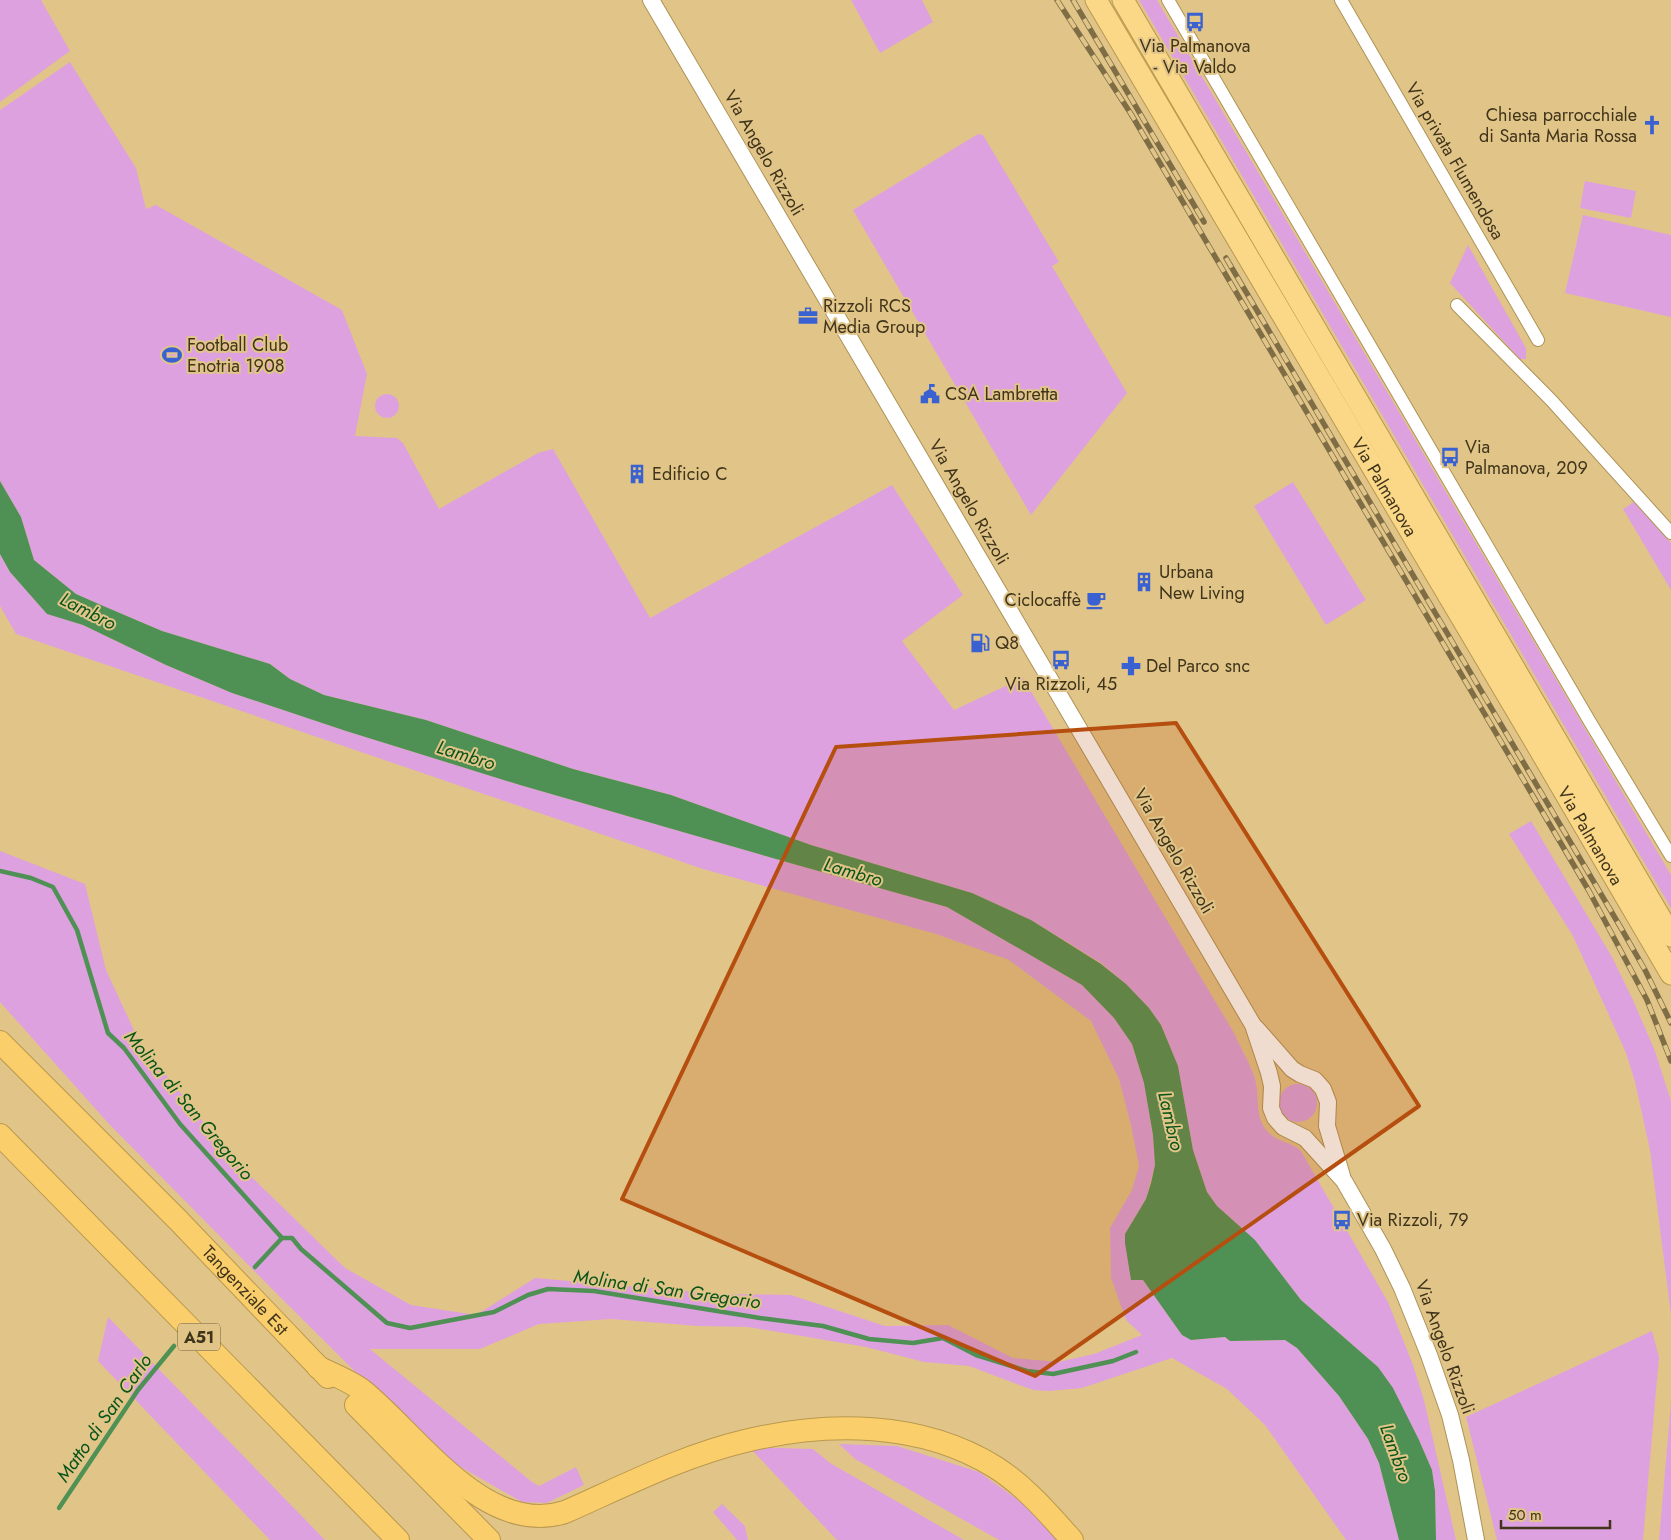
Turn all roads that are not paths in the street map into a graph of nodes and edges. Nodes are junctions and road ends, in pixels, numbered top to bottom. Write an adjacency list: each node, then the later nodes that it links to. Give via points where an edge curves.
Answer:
1 (651, 0): 12 (street, Via Angelo Rizzoli)
2 (1096, 0): 11 (highway, Via Palmanova)
3 (1123, 0): 10 (highway, Via Palmanova)
4 (1168, 0): 9 (street)
5 (1341, 0): 7 (street, Via privata Flumendosa)
6 (1457, 305): 8 (street, via 1550,400)
7 (1538, 340)
8 (1671, 533)
9 (1671, 856)
10 (1671, 936)
11 (1671, 974)
12 (1253, 1025): 14 (street, Via Angelo Rizzoli, via 1290,1066); 15 (street, Via Angelo Rizzoli, via 1269,1073)
13 (0, 1042): 20 (highway, Tangenziale Est, via 178,1220)
14 (1307, 1077): 15 (street, via 1295,1076 1285,1080 1276,1088); 16 (street, Via Angelo Rizzoli, via 1323,1088 1327,1096)
15 (1272, 1100): 17 (street, Via Angelo Rizzoli, via 1276,1119)
16 (1327, 1110): 17 (street, via 1316,1127 1304,1132); 19 (street, Via Angelo Rizzoli, via 1327,1126)
17 (1292, 1131): 19 (street, Via Angelo Rizzoli, via 1304,1138)
18 (0, 1135): 21 (highway, A51)
19 (1344, 1180): 24 (street, Via Angelo Rizzoli, via 1394,1270 1429,1355 1458,1448)
20 (318, 1367): 22 (highway, Tangenziale Est); 23 (highway, via 361,1390 451,1475 497,1505 525,1514 546,1516 565,1512 673,1465 745,1441 848,1428 928,1438 990,1464 1031,1495)
21 (398, 1540)
22 (489, 1540)
23 (1072, 1540)
24 (1476, 1540)

